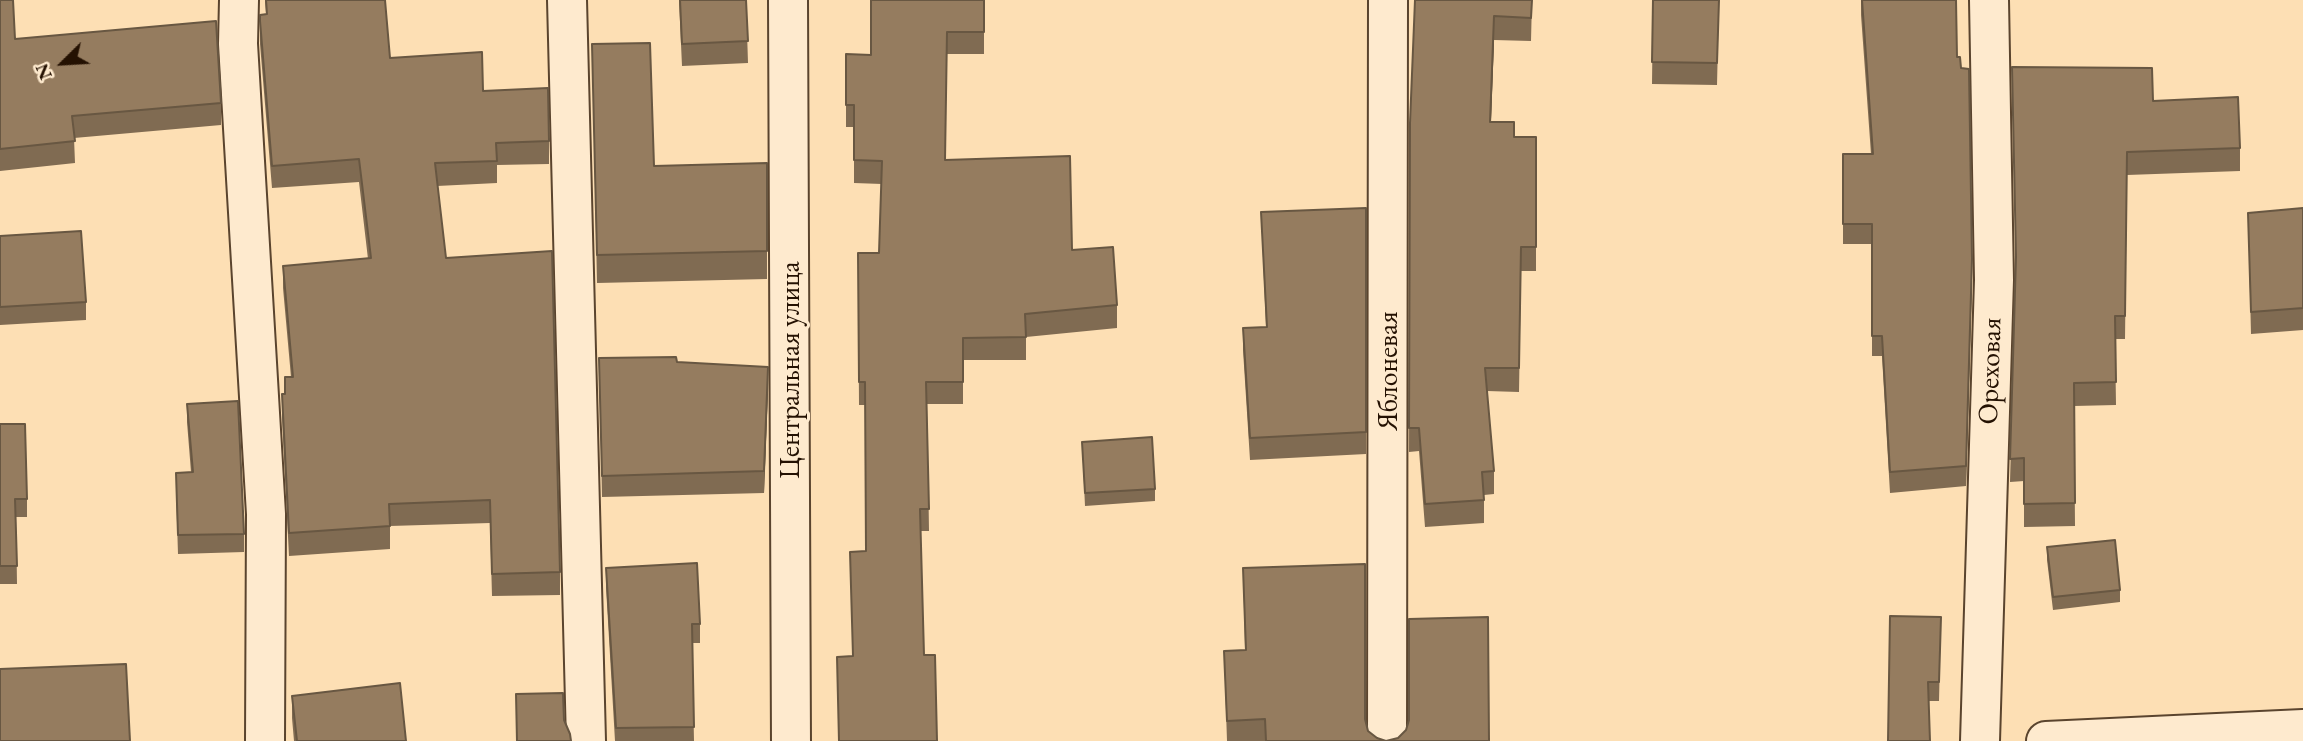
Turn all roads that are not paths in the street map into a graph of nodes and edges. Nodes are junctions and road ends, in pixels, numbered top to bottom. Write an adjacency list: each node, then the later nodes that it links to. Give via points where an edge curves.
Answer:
1 (239, 0): 7 (street, via 266,513)
2 (567, 0): 8 (street)
3 (788, 0): 9 (street, Центральная улица)
4 (1388, 0): 10 (street, Яблоневая)
5 (1989, 0): 11 (street, Ореховая, via 1994,279)
6 (2303, 729): 12 (street)
7 (265, 741)
8 (586, 741)
9 (791, 741)
10 (1387, 741)
11 (1980, 741)
12 (2046, 741)

